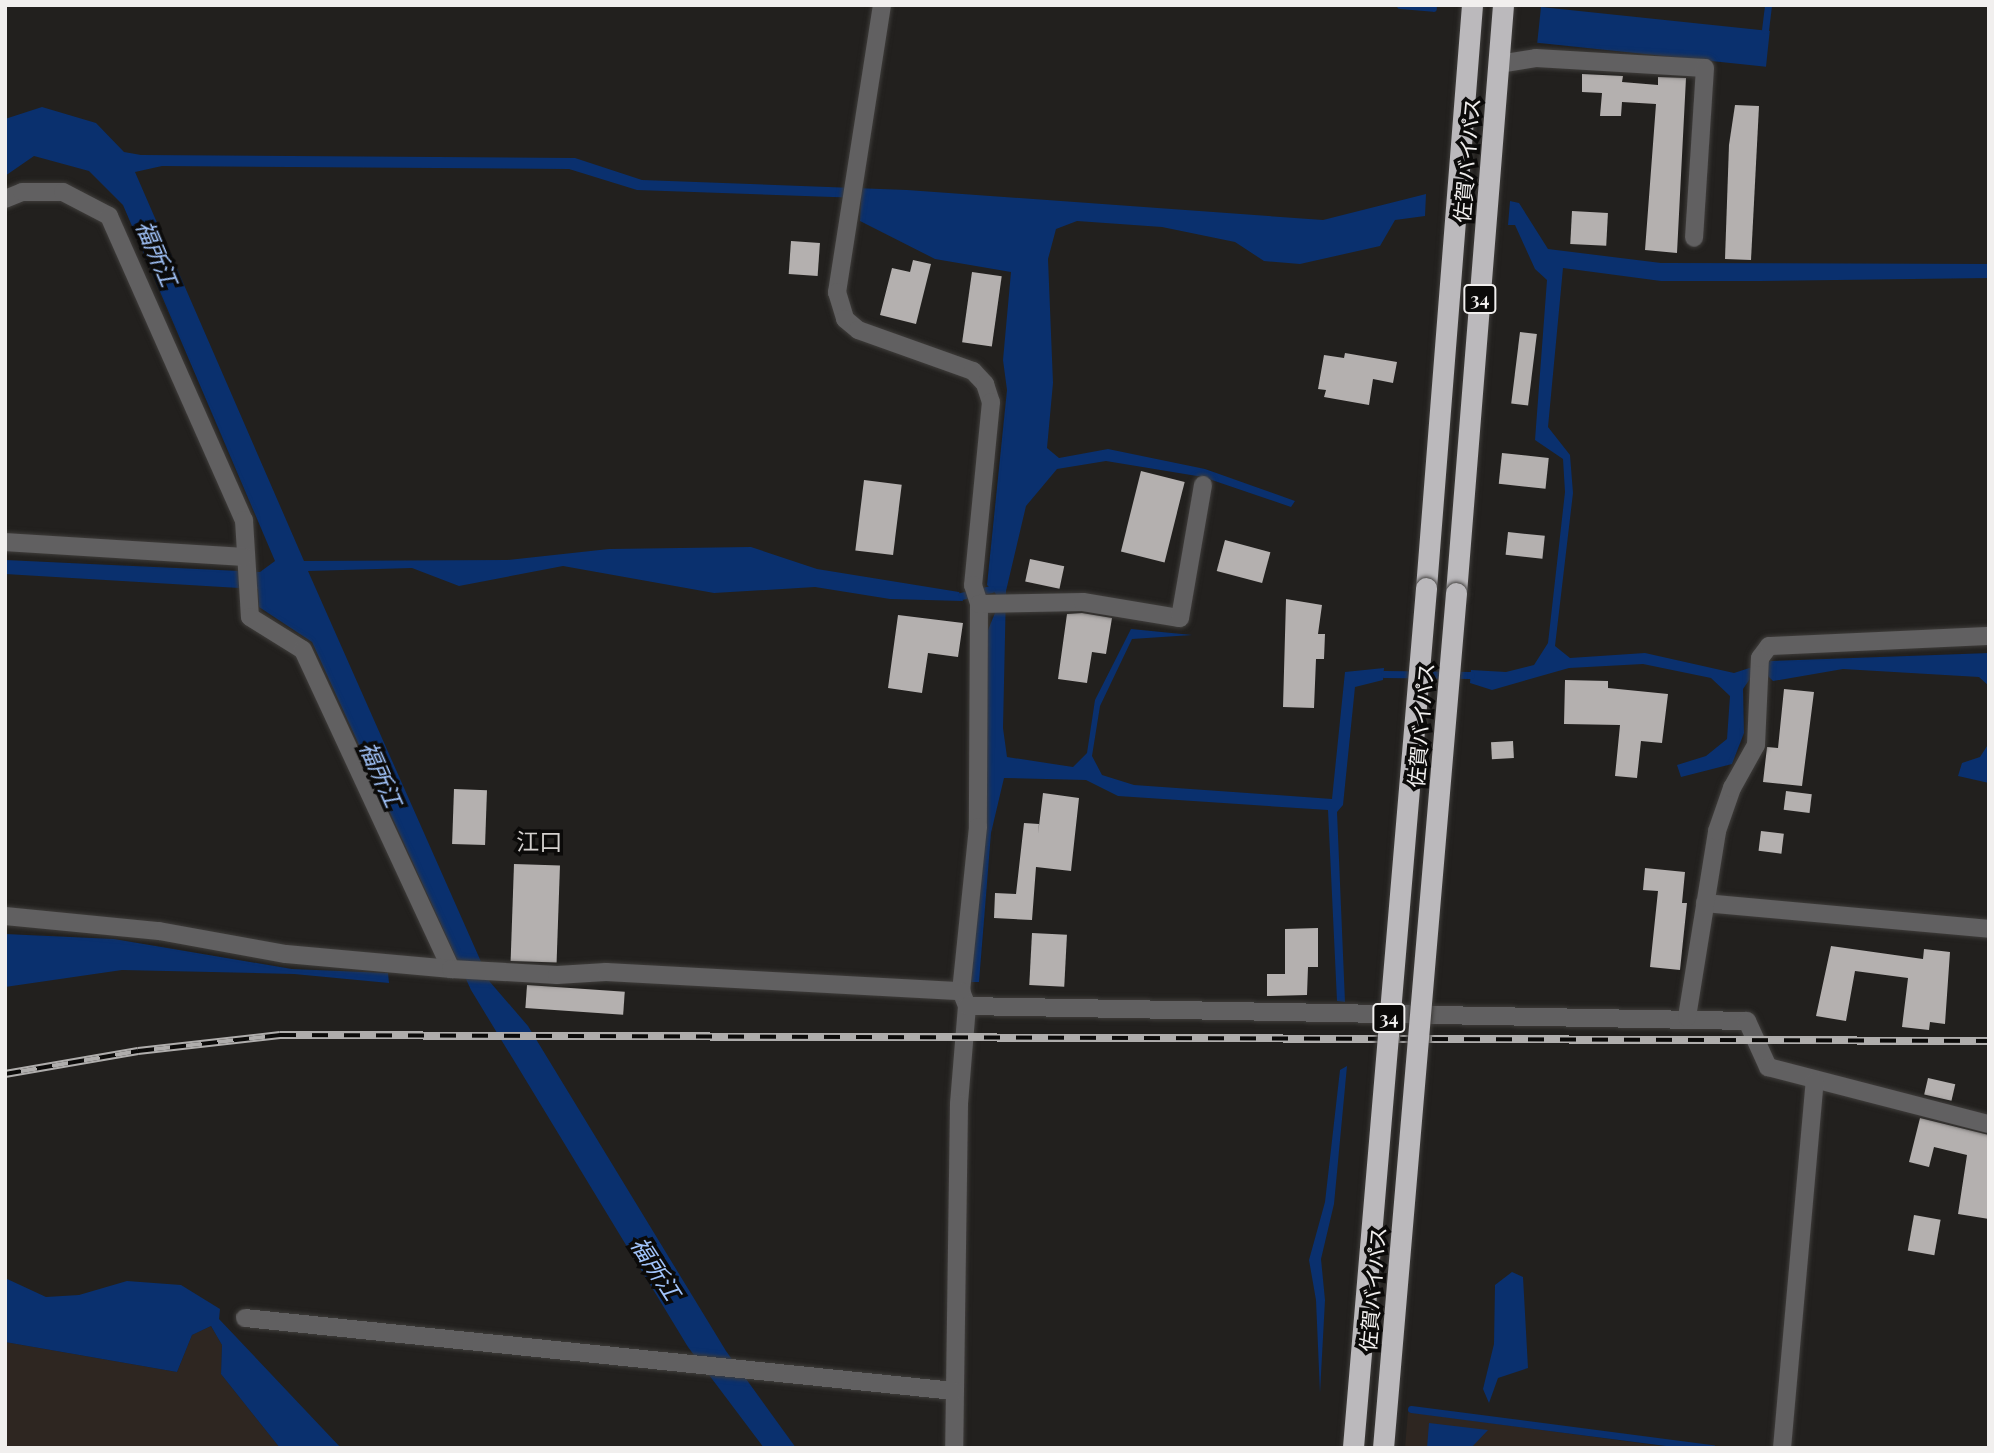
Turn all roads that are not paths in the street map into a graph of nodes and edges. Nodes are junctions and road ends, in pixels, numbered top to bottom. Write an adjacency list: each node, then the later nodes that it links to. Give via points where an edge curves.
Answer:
1 (882, 5): 10 (street, via 837,292 845,319 858,330 972,371 985,384 991,402)
2 (1472, 5): 23 (highway, 佐賀バイパス / 34, bridge)
3 (1503, 5): 4 (highway, 佐賀バイパス / 34)
4 (1499, 64): 6 (street, via 1536,58 1705,68); 24 (highway, 佐賀バイパス / 34, bridge)
5 (5, 199): 9 (street, via 22,192 64,192 109,216 244,520)
6 (1694, 237)
7 (1203, 485): 10 (street, via 1181,618 1083,602)
8 (5, 542): 9 (street)
9 (244, 557): 15 (street, via 250,617 303,650)
10 (979, 597): 16 (street, via 978,827)
11 (1989, 636): 12 (street, via 1769,646 1760,658 1756,745 1732,788 1717,831)
12 (1705, 902): 14 (street); 17 (street)
13 (5, 916): 15 (street, via 159,931 286,954)
14 (1989, 929)
15 (451, 969): 16 (street, via 606,972)
16 (964, 999): 17 (street); 21 (street)
17 (1687, 1017): 18 (street, via 1747,1021 1768,1068)
18 (1815, 1082): 19 (street); 25 (street)
19 (1989, 1124)
20 (245, 1318): 21 (street)
21 (954, 1391): 22 (street)
22 (954, 1448)
23 (1353, 1448)
24 (1383, 1448)
25 (1782, 1448)

